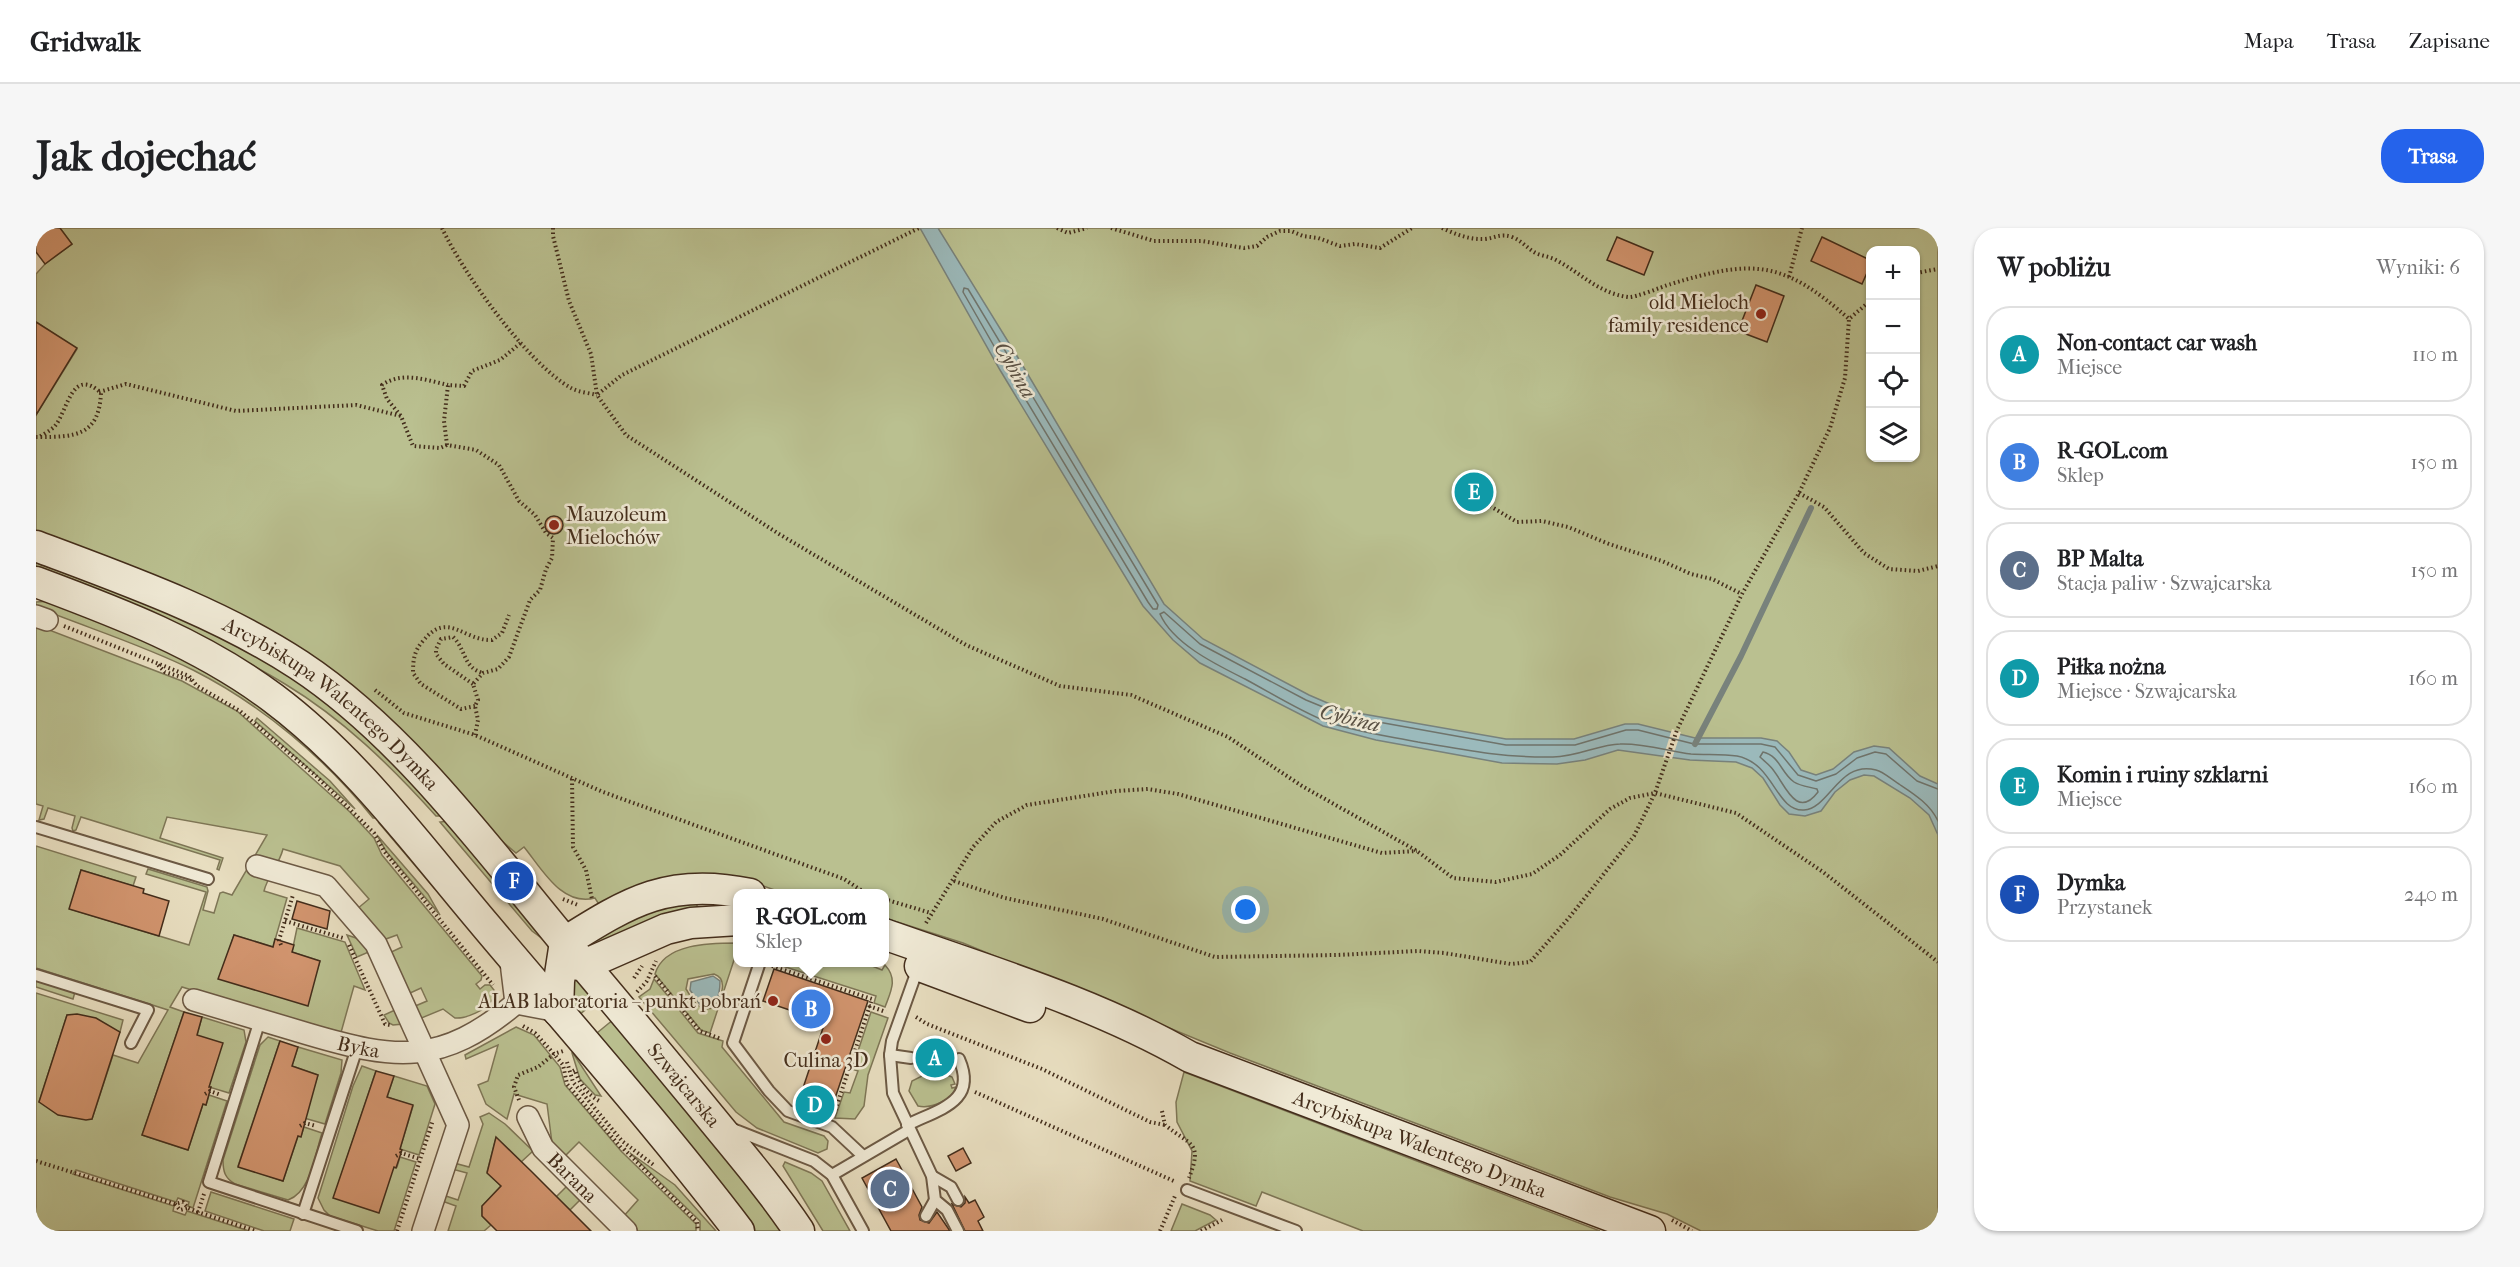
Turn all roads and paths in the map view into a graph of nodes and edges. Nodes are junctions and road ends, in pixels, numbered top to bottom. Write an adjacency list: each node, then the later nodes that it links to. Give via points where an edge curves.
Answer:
1 (442, 228): 15 (path, via 480,292)
2 (553, 228): 18 (path, via 569,301 591,354)
3 (919, 228): 18 (path, via 622,375)
4 (1057, 228): 5 (path, via 1068,233)
5 (1088, 228)
6 (1111, 228): 7 (path, via 1154,241 1244,248 1257,246 1280,231 1291,231 1340,246 1380,248)
7 (1412, 228)
8 (1442, 228): 12 (path, via 1463,237 1508,236 1555,259 1601,290 1630,298 1731,269 1761,268)
9 (1802, 228): 12 (path)
10 (1938, 269): 11 (path)
11 (1920, 272)
12 (1789, 277): 14 (path, via 1821,294)
13 (1866, 304): 14 (path)
14 (1849, 319): 22 (path, via 1845,378 1830,428)
15 (522, 342): 16 (path, via 500,360 472,371 464,386); 18 (path, via 545,369 572,389)
16 (448, 385): 19 (path, via 415,377 392,378 382,385 387,399); 21 (path, via 444,421)
17 (99, 392): 19 (path, via 126,384 236,411 356,405); 20 (path, via 93,386 82,385 72,391 54,426); 20 (path, via 100,405 93,424 72,437)
18 (597, 395): 42 (path, via 626,435 779,534 966,645 1060,686 1131,695 1228,737 1302,786)
19 (401, 416): 21 (path, via 413,446)
20 (38, 437)
21 (447, 445): 30 (path, via 476,450 499,465 519,501 553,538 552,558 540,590 531,600 508,657 498,669)
22 (1799, 493): 25 (path, via 1824,507 1864,553 1889,569 1918,571); 27 (path)
23 (1490, 506): 27 (path, via 1517,522 1542,521 1568,527 1712,579)
24 (36, 546): 60 (street, Arcybiskupa Walentego Dymka, via 202,612 264,643 324,683 403,752)
25 (1938, 566)
26 (36, 582): 59 (street, Arcybiskupa Walentego Dymka, via 196,649 272,698 350,766)
27 (1742, 594): 38 (path, via 1677,730)
28 (509, 615): 35 (path, via 502,633 492,640 448,626 429,634 416,650 413,673 421,684 461,708)
29 (41, 618): 31 (path)
30 (483, 673): 33 (path); 33 (path, via 467,663 457,640 441,639 436,649 441,660)
31 (192, 680): 32 (path); 68 (path, via 240,711 315,775 374,833 384,851)
32 (200, 681)
33 (473, 684): 35 (path, via 478,700)
34 (368, 685): 36 (path, via 404,713)
35 (475, 706): 36 (path)
36 (475, 735): 37 (path)
37 (572, 779): 46 (path, via 844,879); 51 (path, via 573,847 586,870)
38 (1655, 793): 42 (path, via 1630,798 1610,808 1560,855 1532,874 1496,882 1453,878); 45 (path, via 1634,836 1568,919 1523,964 1418,951 1215,957 1103,919 1005,898); 62 (path, via 1736,813 1823,872)
39 (375, 825): 41 (path)
40 (36, 827): 44 (lane)
41 (382, 833)
42 (1418, 851): 45 (path, via 1382,854 1178,794 1148,789 1116,791 1028,806 996,822 973,847)
43 (258, 866): 83 (street, via 326,886 376,944)
44 (208, 879)
45 (954, 881): 52 (path)
46 (860, 889)
47 (733, 891): 60 (street, via 687,888 630,904)
48 (558, 896): 50 (path)
49 (889, 900): 52 (path)
50 (582, 906)
51 (594, 906)
52 (931, 913): 57 (path)
53 (446, 917): 67 (path)
54 (733, 920): 60 (street, via 691,923)
55 (889, 936): 57 (street, Arcybiskupa Walentego Dymka)
56 (281, 945): 77 (path, via 285,921 346,939 385,1024)
57 (922, 949): 58 (street, Arcybiskupa Walentego Dymka); 86 (lane); 130 (street, Arcybiskupa Walentego Dymka, via 1081,1004 1154,1036 1190,1057)
58 (889, 951)
59 (510, 954): 60 (street, via 545,962); 73 (street); 74 (street)
60 (570, 957): 73 (street); 95 (street, Szwajcarska)
61 (658, 958): 69 (path, via 648,981)
62 (1938, 962)
63 (760, 967): 79 (lane)
64 (773, 967): 71 (path, via 872,999)
65 (36, 975): 78 (lane, via 148,1010)
66 (655, 976): 79 (path, via 700,1031)
67 (498, 982)
68 (496, 988)
69 (636, 992)
70 (194, 1000): 76 (street, Byka)
71 (869, 1006): 72 (path, via 886,1012); 97 (path)
72 (889, 1006)
73 (558, 1011): 74 (street); 124 (street)
74 (516, 1013): 82 (path); 83 (street, Byka, via 501,1016 467,1036)
75 (915, 1017): 96 (path, via 1042,1069 1150,1122)
76 (260, 1020): 81 (street, Byka); 114 (lane, via 209,1182)
77 (392, 1026)
78 (131, 1043)
79 (733, 1043): 97 (lane, via 788,1111)
80 (552, 1044): 82 (path)
81 (357, 1048): 83 (street, Byka, via 404,1054); 114 (lane)
82 (548, 1048): 85 (path)
83 (425, 1051): 120 (street, via 458,1125)
84 (562, 1052): 85 (path)
85 (554, 1054): 89 (path); 94 (path, via 521,1072 515,1081 515,1094)
86 (890, 1055): 87 (lane); 98 (lane, via 893,1093)
87 (911, 1058)
88 (959, 1059): 98 (lane, via 965,1074 963,1092)
89 (568, 1072): 91 (path, via 575,1070 593,1098); 116 (path, via 567,1084)
90 (974, 1092): 107 (path)
91 (607, 1105)
92 (1162, 1111): 96 (path)
93 (435, 1115): 103 (path)
94 (528, 1117): 121 (street, Barana, via 543,1148)
95 (715, 1122): 105 (lane, via 814,1161); 125 (street, Szwajcarska)
96 (1165, 1125): 107 (path, via 1196,1151)
97 (830, 1126): 102 (lane)
98 (908, 1127): 102 (lane); 106 (lane)
99 (634, 1137): 100 (path)
100 (628, 1144)
101 (396, 1156): 103 (path)
102 (863, 1156): 105 (lane)
103 (420, 1160): 119 (path)
104 (36, 1161): 111 (path)
105 (832, 1175): 126 (lane)
106 (932, 1176): 109 (lane); 110 (lane, via 951,1187)
107 (1186, 1188): 128 (path, via 1179,1186); 129 (lane)
108 (204, 1194): 113 (path)
109 (936, 1200): 115 (lane); 127 (lane, via 947,1210)
110 (958, 1200)
111 (175, 1204): 112 (path, via 180,1210); 112 (path, via 183,1202)
112 (188, 1209): 113 (path)
113 (198, 1212): 117 (path)
114 (303, 1214): 118 (lane)
115 (932, 1216)
116 (698, 1224): 122 (path); 123 (path)
117 (256, 1231)
118 (357, 1231)
119 (397, 1231)
120 (423, 1231)
121 (626, 1231)
122 (698, 1231)
123 (703, 1231)
124 (739, 1231)
125 (800, 1231)
126 (863, 1231)
127 (958, 1231)
128 (1160, 1231)
129 (1296, 1231)
130 (1650, 1231)

